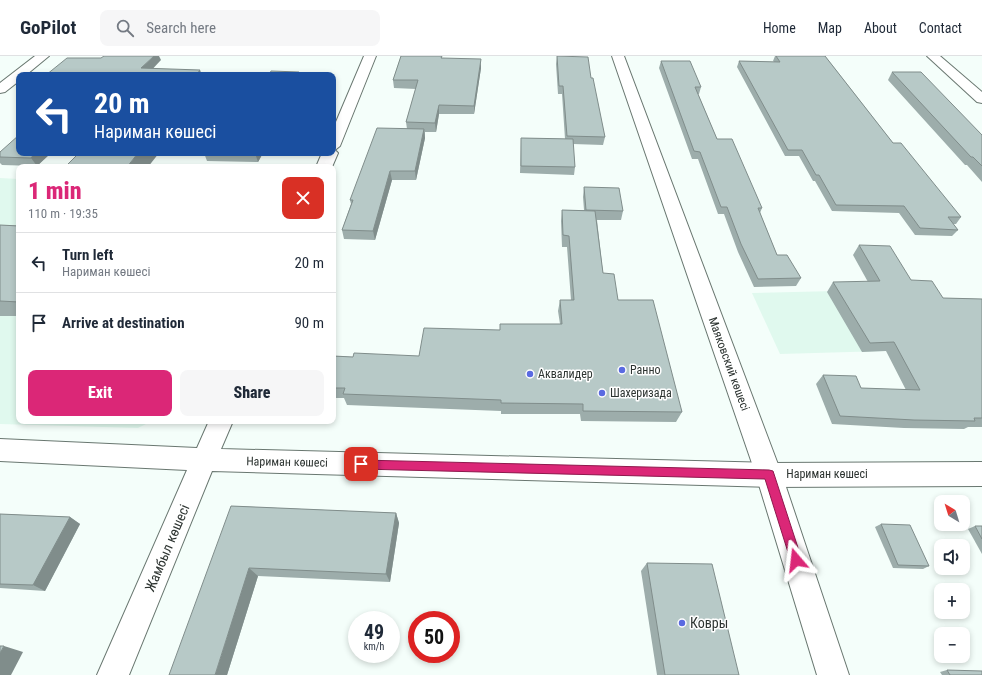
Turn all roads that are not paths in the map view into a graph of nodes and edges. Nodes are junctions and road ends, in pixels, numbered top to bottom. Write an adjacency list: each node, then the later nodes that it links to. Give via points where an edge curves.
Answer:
1 (25, 56): 7 (street)
2 (43, 56): 6 (street)
3 (370, 56): 11 (street)
4 (618, 56): 15 (street, Маяковский көшесі)
5 (933, 56): 10 (street)
6 (22, 72)
7 (0, 75)
8 (16, 77): 9 (street)
9 (0, 89)
10 (982, 99)
11 (336, 139)
12 (220, 424): 14 (street, Жамбыл көшесі)
13 (0, 450): 14 (street, Нариман көшесі)
14 (205, 460): 15 (street, Нариман көшесі); 17 (street, Жамбыл көшесі)
15 (769, 474): 16 (street, Нариман көшесі); 18 (street, Маяковский көшесі)
16 (982, 474)
17 (113, 675)
18 (833, 675)

